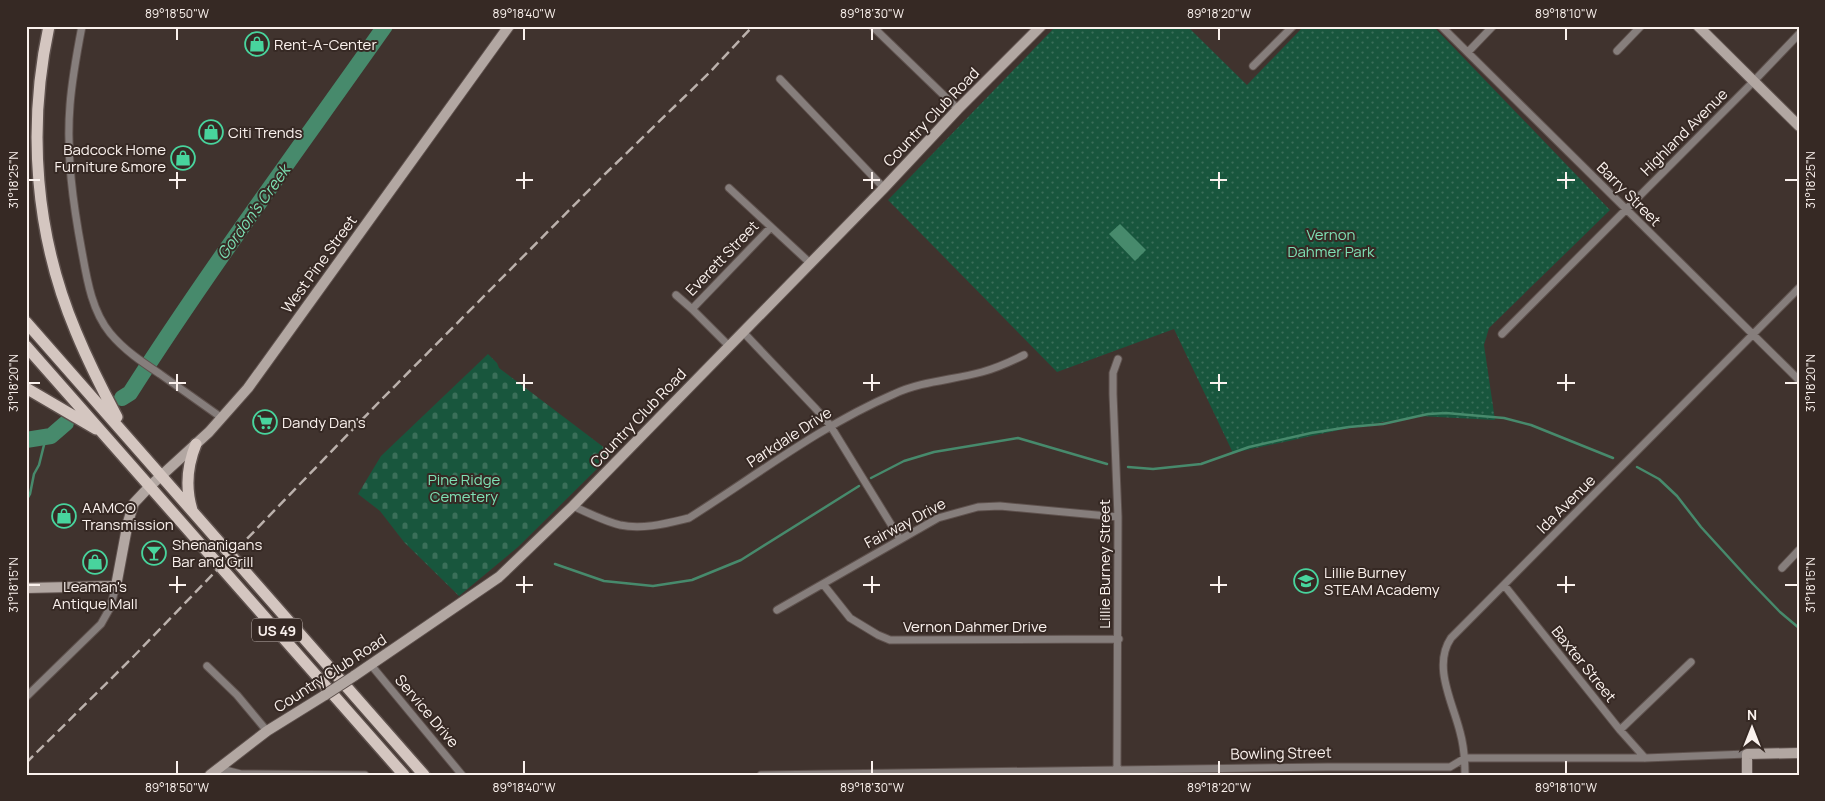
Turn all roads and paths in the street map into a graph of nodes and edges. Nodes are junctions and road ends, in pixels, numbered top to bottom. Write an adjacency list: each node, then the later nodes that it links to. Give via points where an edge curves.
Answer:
1 (49, 26): 39 (main road, via 42,58 37,119 38,172 44,223 57,277 76,331)
2 (82, 26): 37 (street, via 74,68 69,146 74,208 94,302 110,332 137,358)
3 (509, 26): 37 (street, West Pine Street, via 271,356)
4 (872, 26): 17 (street)
5 (1040, 26): 17 (street, Country Club Road)
6 (1294, 26): 14 (street)
7 (1440, 26): 13 (street, Barry Street)
8 (1493, 26): 13 (street)
9 (1641, 26): 12 (street)
10 (1698, 26): 16 (street)
11 (1799, 34): 16 (street, Highland Avenue)
12 (1617, 51)
13 (1468, 52): 21 (street, Barry Street)
14 (1253, 66)
15 (780, 79): 20 (street)
16 (1754, 81): 18 (street); 21 (street, Highland Avenue)
17 (958, 110): 20 (street, Country Club Road)
18 (1799, 126)
19 (729, 188): 22 (street)
20 (884, 188): 23 (street, Country Club Road)
21 (1625, 209): 29 (street, Highland Avenue); 30 (street, Barry Street)
22 (771, 227): 23 (street); 26 (street, Everett Street)
23 (810, 263): 28 (street, Country Club Road)
24 (1799, 288): 30 (street, Ida Avenue)
25 (676, 295): 26 (street, Everett Street)
26 (692, 309): 32 (street, Everett Street)
27 (26, 322): 39 (main road, US 49)
28 (743, 332): 32 (street, Country Club Road); 38 (street)
29 (1502, 334)
30 (1753, 335): 35 (street, Barry Street); 51 (street, Ida Avenue)
31 (26, 346): 40 (main road, US 49)
32 (729, 346): 44 (street, Country Club Road)
33 (1024, 355): 38 (street, Parkdale Drive, via 982,373 920,384)
34 (1118, 359): 46 (street, Lillie Burney Street, via 1113,373)
35 (1799, 380)
36 (26, 388): 40 (main road)
37 (222, 418): 41 (street, West Pine Street)
38 (830, 425): 44 (street, Parkdale Drive, via 689,518 665,524 622,525); 47 (street)
39 (124, 432): 42 (main road, US 49)
40 (108, 437): 43 (main road, US 49)
41 (196, 444): 42 (street, West Pine Street); 45 (main road, via 187,478)
42 (161, 476): 43 (street, West Pine Street); 45 (main road, US 49)
43 (150, 486): 52 (street, West Pine Street, via 134,503); 70 (main road, US 49)
44 (573, 506): 58 (street, Country Club Road, via 499,577)
45 (193, 512): 71 (main road, US 49)
46 (1118, 517): 47 (street, Fairway Drive, via 978,506 938,518); 55 (street, Lillie Burney Street)
47 (900, 539): 50 (street, Fairway Drive)
48 (1799, 550): 49 (street)
49 (1782, 568)
50 (823, 584): 54 (street, Fairway Drive); 55 (street, Vernon Dahmer Drive, via 850,618 890,640)
51 (1504, 585): 60 (street, Baxter Street); 64 (street, Ida Avenue, via 1446,644 1445,680)
52 (116, 586): 53 (street); 59 (street, via 101,624)
53 (26, 588)
54 (777, 610)
55 (1118, 639): 67 (street, Lillie Burney Street)
56 (1691, 662): 60 (street)
57 (207, 666): 61 (street)
58 (371, 666): 61 (street, Country Club Road, bridge); 72 (street, Service Drive)
59 (26, 697)
60 (1620, 730): 65 (street, Baxter Street)
61 (267, 731): 66 (street, Country Club Road)
62 (1747, 754): 63 (street, Bowling Street); 65 (street, Bowling Street); 75 (street)
63 (1799, 754)
64 (1465, 758): 65 (street, Bowling Street); 67 (street, Bowling Street, via 1450,767); 74 (street, Ida Avenue)
65 (1646, 758)
66 (214, 771): 69 (street)
67 (1117, 771): 68 (street, Bowling Street)
68 (995, 773): 73 (street, Bowling Street)
69 (364, 775)
70 (404, 775)
71 (424, 775)
72 (462, 775)
73 (761, 775)
74 (1465, 775)
75 (1747, 775)

